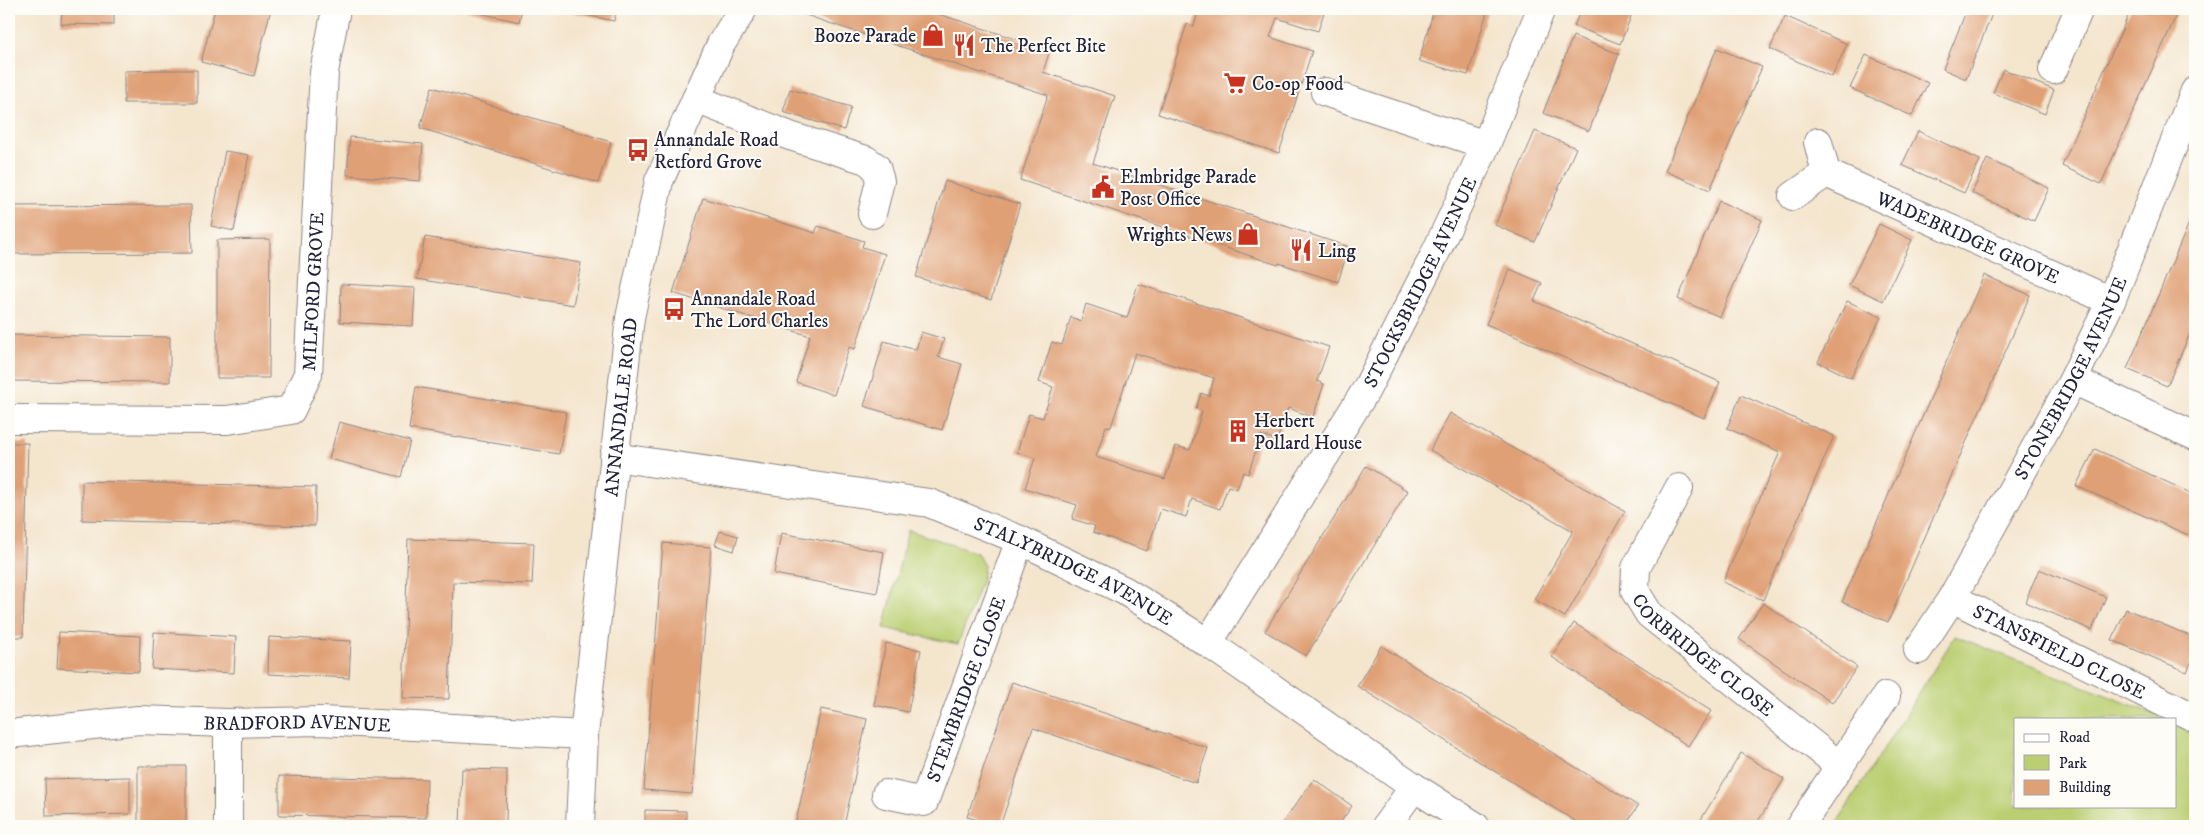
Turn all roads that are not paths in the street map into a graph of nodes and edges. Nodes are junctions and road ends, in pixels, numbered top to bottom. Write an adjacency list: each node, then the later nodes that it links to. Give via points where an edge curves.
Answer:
1 (336, 9): 16 (street, MILFORD GROVE, via 324,72 308,374 290,410 228,420)
2 (743, 9): 8 (street, ANNANDALE ROAD, via 721,44)
3 (1541, 9): 10 (street, STOCKSBRIDGE AVENUE)
4 (2080, 9): 5 (street)
5 (2053, 70)
6 (2195, 91): 14 (street, STONEBRIDGE AVENUE)
7 (1325, 92): 10 (street)
8 (696, 100): 13 (street, via 790,136 866,160 876,167 880,181); 18 (street, ANNANDALE ROAD, via 658,181 630,318)
9 (1818, 142): 11 (street)
10 (1486, 145): 22 (street, STOCKSBRIDGE AVENUE, via 1366,390)
11 (1826, 173): 12 (street); 14 (street, WADEBRIDGE GROVE)
12 (1793, 196)
13 (872, 214)
14 (2111, 301): 15 (street, STONEBRIDGE AVENUE)
15 (2073, 380): 17 (street); 21 (street, STONEBRIDGE AVENUE)
16 (9, 419)
17 (2195, 436)
18 (614, 457): 20 (street, STALYBRIDGE AVENUE, via 929,503); 28 (street, ANNANDALE ROAD)
19 (1679, 488): 29 (street, CORBRIDGE CLOSE, via 1636,568 1636,591 1649,614)
20 (1020, 540): 22 (street, STALYBRIDGE AVENUE, via 1125,591); 31 (street, STEMBRIDGE CLOSE, via 924,802)
21 (1952, 598): 23 (street, STONEBRIDGE AVENUE); 25 (street, STANSFIELD CLOSE)
22 (1208, 643): 30 (street, STALYBRIDGE AVENUE)
23 (1918, 650)
24 (1886, 696): 29 (street)
25 (2195, 718)
26 (228, 723): 27 (street, BRADFORD AVENUE, via 139,720); 28 (street, BRADFORD AVENUE, via 321,722); 32 (street)
27 (9, 734)
28 (584, 735): 33 (street, ANNANDALE ROAD)
29 (1840, 766): 36 (street)
30 (1414, 788): 34 (street); 35 (street, STALYBRIDGE AVENUE)
31 (886, 794)
32 (228, 826)
33 (580, 826)
34 (1386, 826)
35 (1474, 826)
36 (1800, 826)

